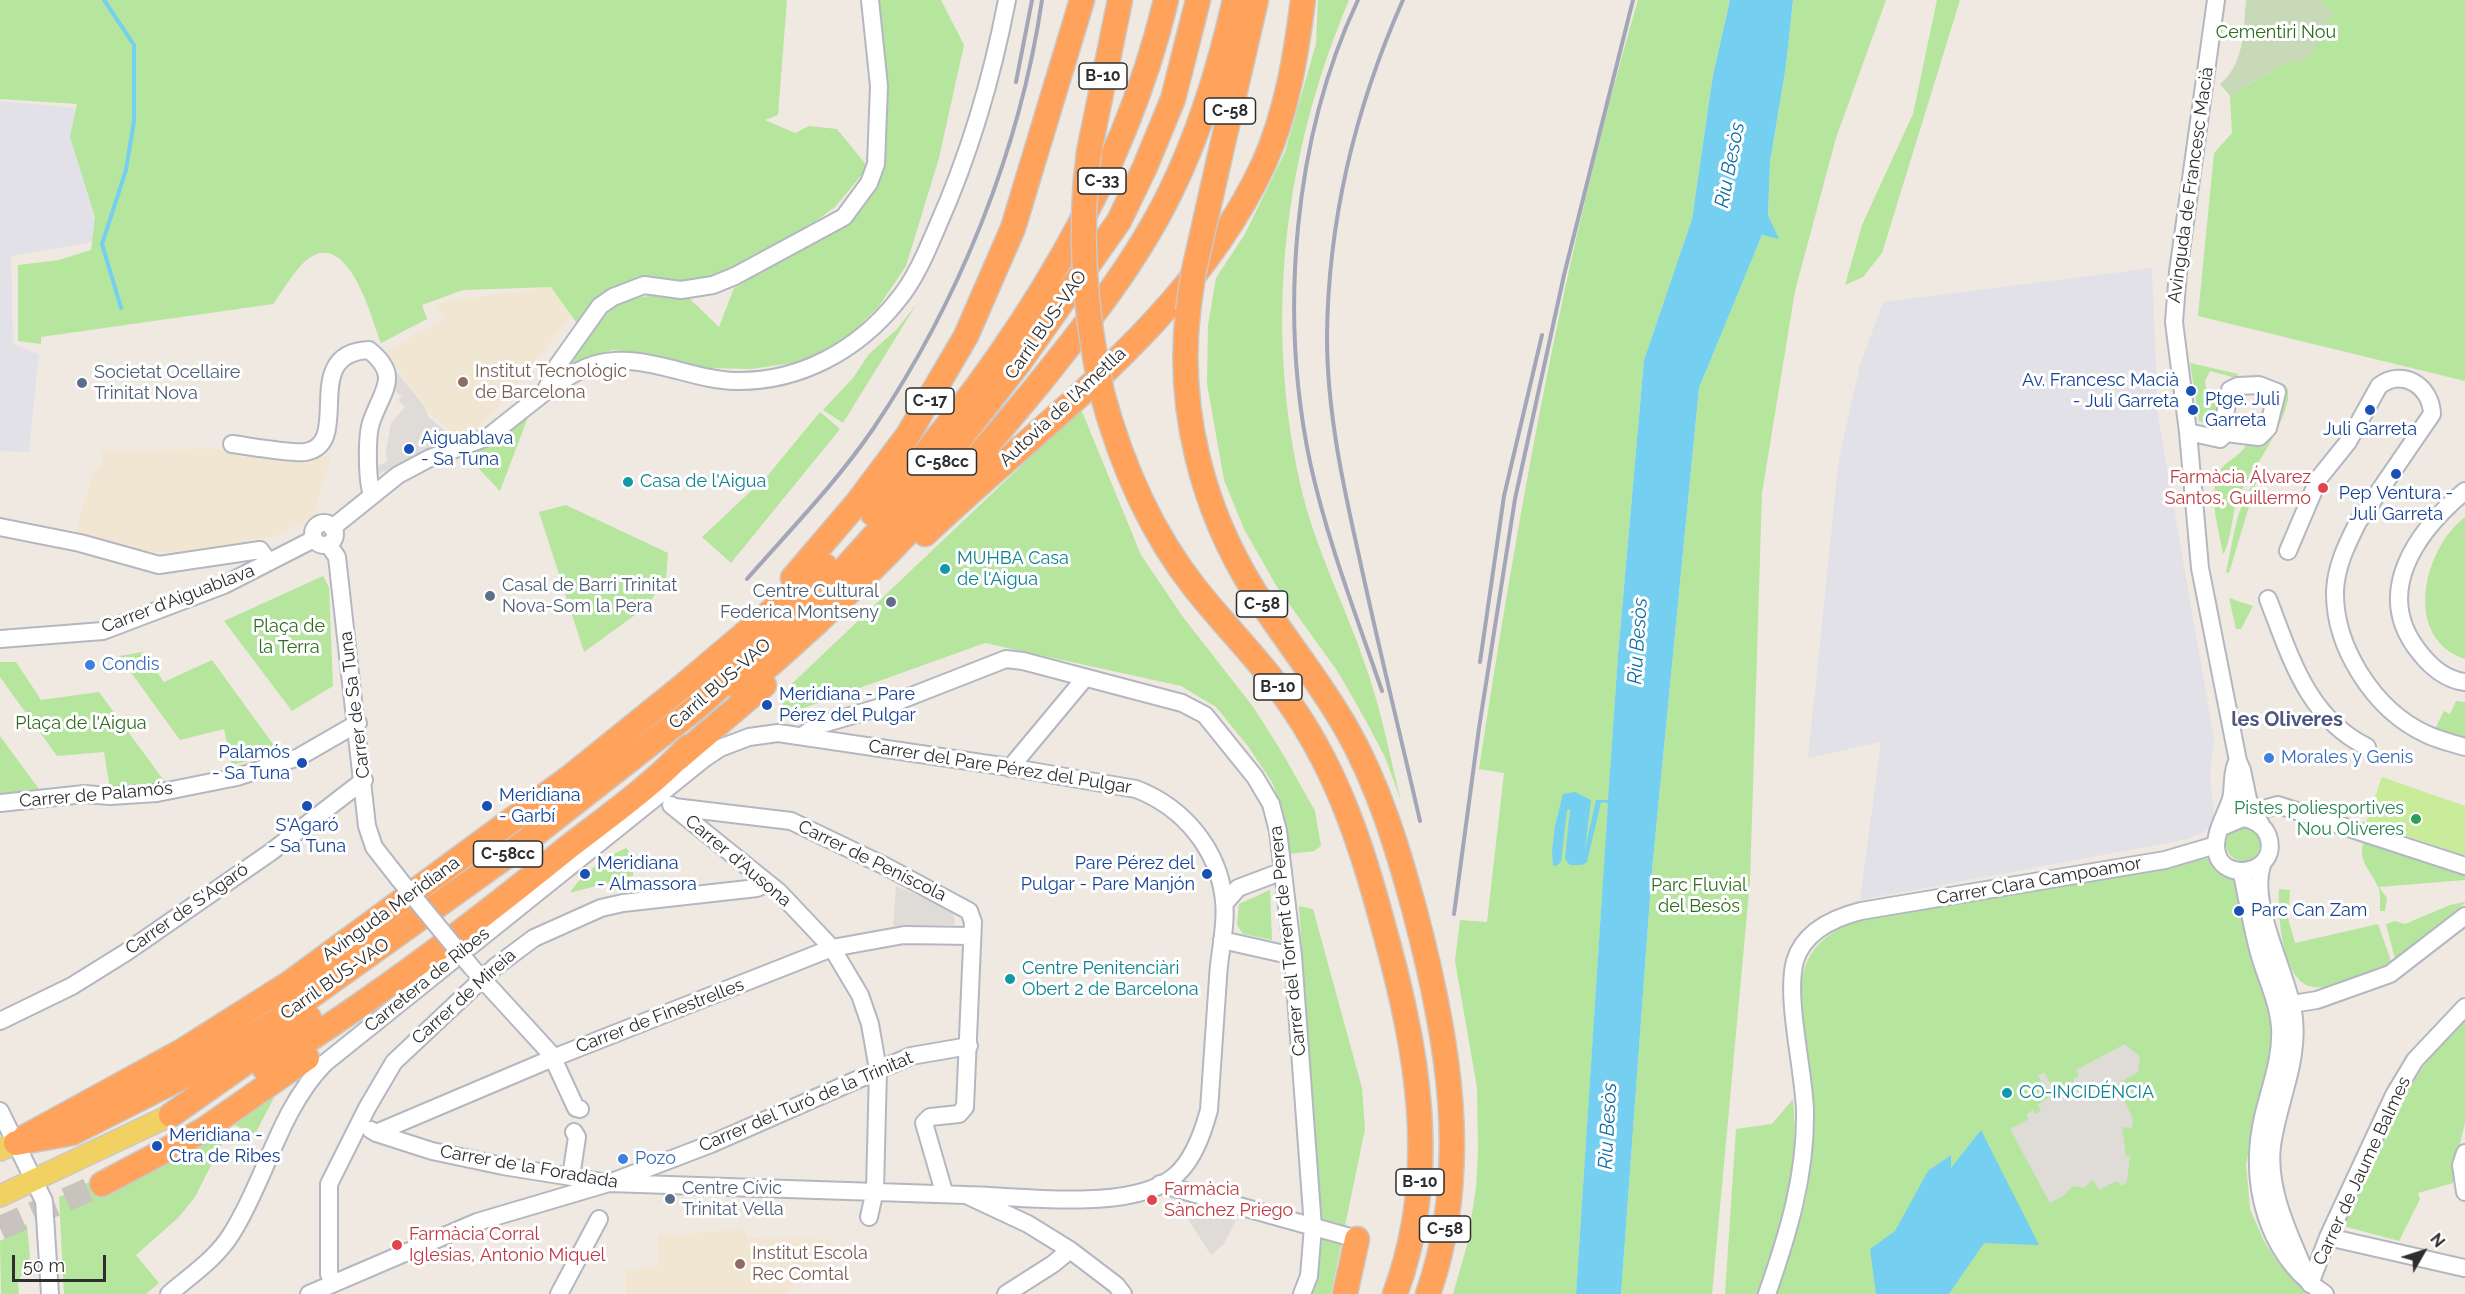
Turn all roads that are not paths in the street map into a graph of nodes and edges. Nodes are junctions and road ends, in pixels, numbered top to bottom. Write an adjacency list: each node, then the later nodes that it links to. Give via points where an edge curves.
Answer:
1 (870, 0): 18 (street, Carrer d'Aiguablava, via 879,86 876,164 869,183 844,217 713,285 681,290 644,285 613,297 600,306 558,366)
2 (1007, 0): 18 (street, via 980,114 957,182 931,241 899,299 844,351 790,374 737,381 717,380 660,365 610,361 592,365)
3 (1068, 0): 15 (highway, C-17)
4 (1082, 0): 15 (highway)
5 (1120, 0): 69 (highway, B-10, bridge, via 1089,152 1084,204 1084,260 1102,393 1119,450 1141,502 1167,548 1196,590 1279,687 1319,750 1347,810 1368,870 1400,989)
6 (1166, 0): 30 (highway, C-33, via 1157,39 1125,131 1048,277 969,396 891,495 824,567)
7 (1198, 0): 16 (highway, Carril BUS-VAO / C-58cc, via 1166,117)
8 (1221, 0): 17 (highway, via 1202,78 1165,181 1120,265)
9 (1235, 0): 17 (highway, via 1210,93 1173,186 1124,273)
10 (1248, 0): 14 (highway, C-58)
11 (1256, 0): 14 (highway)
12 (1303, 0): 40 (highway, Autovia de l'Ametlla, via 1292,72 1265,161 1231,225 1169,306 779,672)
13 (2216, 0): 19 (street, Avinguda de Francesc Macià, via 2174,300 2175,339)
14 (1240, 62): 110 (highway, C-58, bridge, via 1195,265 1185,352 1187,393 1197,457 1216,518 1254,592 1321,687 1356,746 1392,838 1430,970 1448,1070 1452,1152 1446,1221)
15 (1041, 139): 30 (highway, C-17, via 990,287 933,397 857,503)
16 (1119, 220): 27 (highway, via 1063,317 1020,381); 77 (highway, Carril BUS-VAO / C-58cc, via 1014,370 922,485 848,565 706,699 507,855 276,1022 196,1070 72,1133)
17 (1070, 345): 27 (highway, via 966,469)
18 (545, 392): 23 (street, Carrer d'Aiguablava, via 488,437 430,458)
19 (2188, 432): 20 (street); 41 (street, Avinguda de Francesc Macià, via 2201,578)
20 (2220, 439)
21 (232, 444): 23 (street, via 305,453 320,447 326,436 335,367 346,355 369,350 386,369 388,385 371,421)
22 (2465, 491): 33 (street, via 2430,523 2415,543 2403,572 2399,604 2411,641 2425,659 2440,672)
23 (372, 495): 25 (street, Carrer d'Aiguablava)
24 (0, 527): 28 (street, via 80,543 159,565 260,550)
25 (325, 537): 28 (street, Carrer d'Aiguablava); 35 (street, Carrer de Sa Tuna, via 337,557)
26 (2288, 551): 39 (street, via 2319,478 2348,442 2379,386 2387,380 2412,381 2424,388 2432,403 2432,414 2353,531 2340,564 2336,611 2353,664 2394,712 2426,735)
27 (884, 555): 34 (highway)
28 (269, 562): 31 (street, Carrer d'Aiguablava, via 224,585 103,631)
29 (2268, 599): 38 (street, via 2300,680 2323,714 2345,736)
30 (753, 625): 77 (highway, Avinguda Meridiana, via 569,778 290,983 184,1050)
31 (0, 639)
32 (1085, 678): 36 (street, Carrer del Torrent de Perera, via 1006,659); 42 (street); 53 (street, Carrer del Torrent de Perera, via 1182,703 1205,715 1265,790 1277,824)
33 (2465, 682)
34 (747, 685): 40 (highway); 73 (highway, via 575,823)
35 (358, 723): 43 (street, Carrer de Sa Tuna); 45 (street, Carrer de Palamós, via 299,757 237,777 157,793 84,794)
36 (828, 731): 37 (street, Carrer del Torrent de Perera, via 816,726 802,736); 42 (street, Carrer del Pare Pérez del Pulgar)
37 (759, 734): 44 (street, Carretera de Ribes, via 712,752)
38 (2367, 747)
39 (2465, 747)
40 (677, 759): 61 (highway)
41 (2238, 761): 48 (street, Avinguda de Francesc Macià); 49 (street, Avinguda de Francesc Macià, via 2248,799)
42 (1010, 768): 56 (street, Carrer del Pare Pérez del Pulgar, via 1119,784 1169,805 1193,828 1210,853)
43 (364, 780): 63 (street, Carrer de Sa Tuna, bridge, via 367,826 374,847); 66 (street, Carrer de S'Agaró, via 270,852 125,953 72,986)
44 (657, 796): 46 (street, Carrer de Peníscola); 101 (street, Carretera de Ribes, via 325,1063 294,1105 231,1235 211,1259)
45 (0, 803)
46 (674, 807): 55 (street, Carrer d'Ausona); 58 (street, Carrer de Peníscola, via 780,819 806,826 960,904 969,911)
47 (2267, 808): 52 (street, via 2278,805)
48 (2222, 827): 49 (street, via 2243,818); 50 (street)
49 (2262, 827): 51 (street, via 2270,851)
50 (2216, 845): 54 (street, via 2226,867); 111 (street, Carrer Clara Campoamor, via 2165,860 1861,911 1820,927 1795,960 1792,982 1803,1082 1804,1147 1797,1202)
51 (2262, 865): 54 (street); 64 (street, via 2258,875 2261,895)
52 (2465, 866)
53 (1282, 872): 56 (street, via 1238,888); 62 (street, Carrer del Torrent de Perera)
54 (2242, 873): 99 (street, via 2280,1030 2276,1072 2259,1138 2258,1182 2277,1242)
55 (768, 883): 60 (street, Carrer d'Ausona); 63 (street, Carrer de Mireia, via 757,888 601,908 553,928)
56 (1225, 903): 59 (street, Carrer del Pare Pérez del Pulgar)
57 (2465, 916): 64 (street, via 2390,974 2317,1000)
58 (972, 929): 60 (street, Carrer de Finestrelles, via 904,934); 67 (street)
59 (1222, 940): 62 (street); 83 (street, Carrer del Pare Pérez del Pulgar, via 1209,1110 1201,1136 1187,1160 1176,1174)
60 (832, 948): 68 (street, Carrer de Finestrelles); 70 (street, Carrer d'Ausona, via 866,1010)
61 (430, 955): 73 (highway, via 230,1090); 82 (highway, via 370,1009 267,1088 202,1131)
62 (1293, 956): 93 (street, Carrer del Torrent de Perera)
63 (477, 974): 68 (street, Carrer de Sa Tuna); 74 (street, Carrer de Mireia, via 389,1068)
64 (2292, 1004): 99 (street, via 2293,1065 2271,1160 2285,1222)
65 (2465, 1007): 94 (street, Carrer de Jaume Balmes, via 2435,1036 2404,1078)
66 (0, 1021)
67 (969, 1046): 70 (street, Carrer del Turó de la Trinitat, via 915,1054); 85 (street, via 962,1112 930,1117 924,1123)
68 (553, 1058): 71 (street, Carrer de Sa Tuna); 75 (street, Carrer de Finestrelles)
69 (1414, 1067): 108 (highway, via 1398,1226); 109 (highway, B-10, via 1420,1104 1420,1179 1411,1242)
70 (878, 1070): 81 (street, Carrer del Turó de la Trinitat, via 711,1144); 84 (street, Carrer d'Ausona)
71 (578, 1108)
72 (0, 1111): 77 (street)
73 (171, 1115): 80 (main road)
74 (359, 1125): 75 (street); 98 (street, Carrer de Mireia, via 328,1184 329,1274)
75 (376, 1133): 79 (street, Carrer de la Foradada, via 432,1151)
76 (577, 1134): 79 (street)
77 (8, 1147): 80 (street)
78 (2465, 1153): 86 (street, via 2461,1165)
79 (571, 1177): 81 (street, Carrer de la Foradada)
80 (34, 1181): 88 (main road); 100 (street, via 44,1201)
81 (609, 1183): 84 (street, Carrer de la Foradada); 98 (street, Carrer del Turó de la Trinitat, via 477,1222)
82 (102, 1184)
83 (1160, 1184): 89 (street, Carrer del Pare Pérez del Pulgar, via 1103,1199); 93 (street)
84 (875, 1190): 85 (street, Carrer de la Foradada); 90 (street, Carrer d'Ausona)
85 (944, 1192): 87 (street, Carrer de la Foradada)
86 (2465, 1192)
87 (966, 1194): 89 (street, Carrer del Pare Pérez del Pulgar); 92 (street, Carrer de la Foradada)
88 (0, 1196)
89 (1040, 1197): 92 (street, via 1025,1209)
90 (869, 1217)
91 (600, 1221): 103 (street)
92 (1028, 1224): 96 (street, Carrer de la Foradada)
93 (1313, 1227): 95 (street); 106 (street, Carrer del Torrent de Perera, via 1309,1276)
94 (2328, 1237): 97 (street); 99 (street, Carrer de Jaume Balmes)
95 (1357, 1239): 107 (highway)
96 (1070, 1250): 104 (street); 105 (street, Carrer de la Foradada)
97 (2464, 1268)
98 (334, 1283): 102 (street, Carrer del Turó de la Trinitat)
99 (2310, 1284): 112 (street)
100 (50, 1294)
101 (169, 1294)
102 (309, 1294)
103 (559, 1294)
104 (1006, 1294)
105 (1123, 1294)
106 (1302, 1294)
107 (1345, 1294)
108 (1378, 1294)
109 (1395, 1294)
110 (1428, 1294)
111 (1767, 1294)
112 (2325, 1294)

